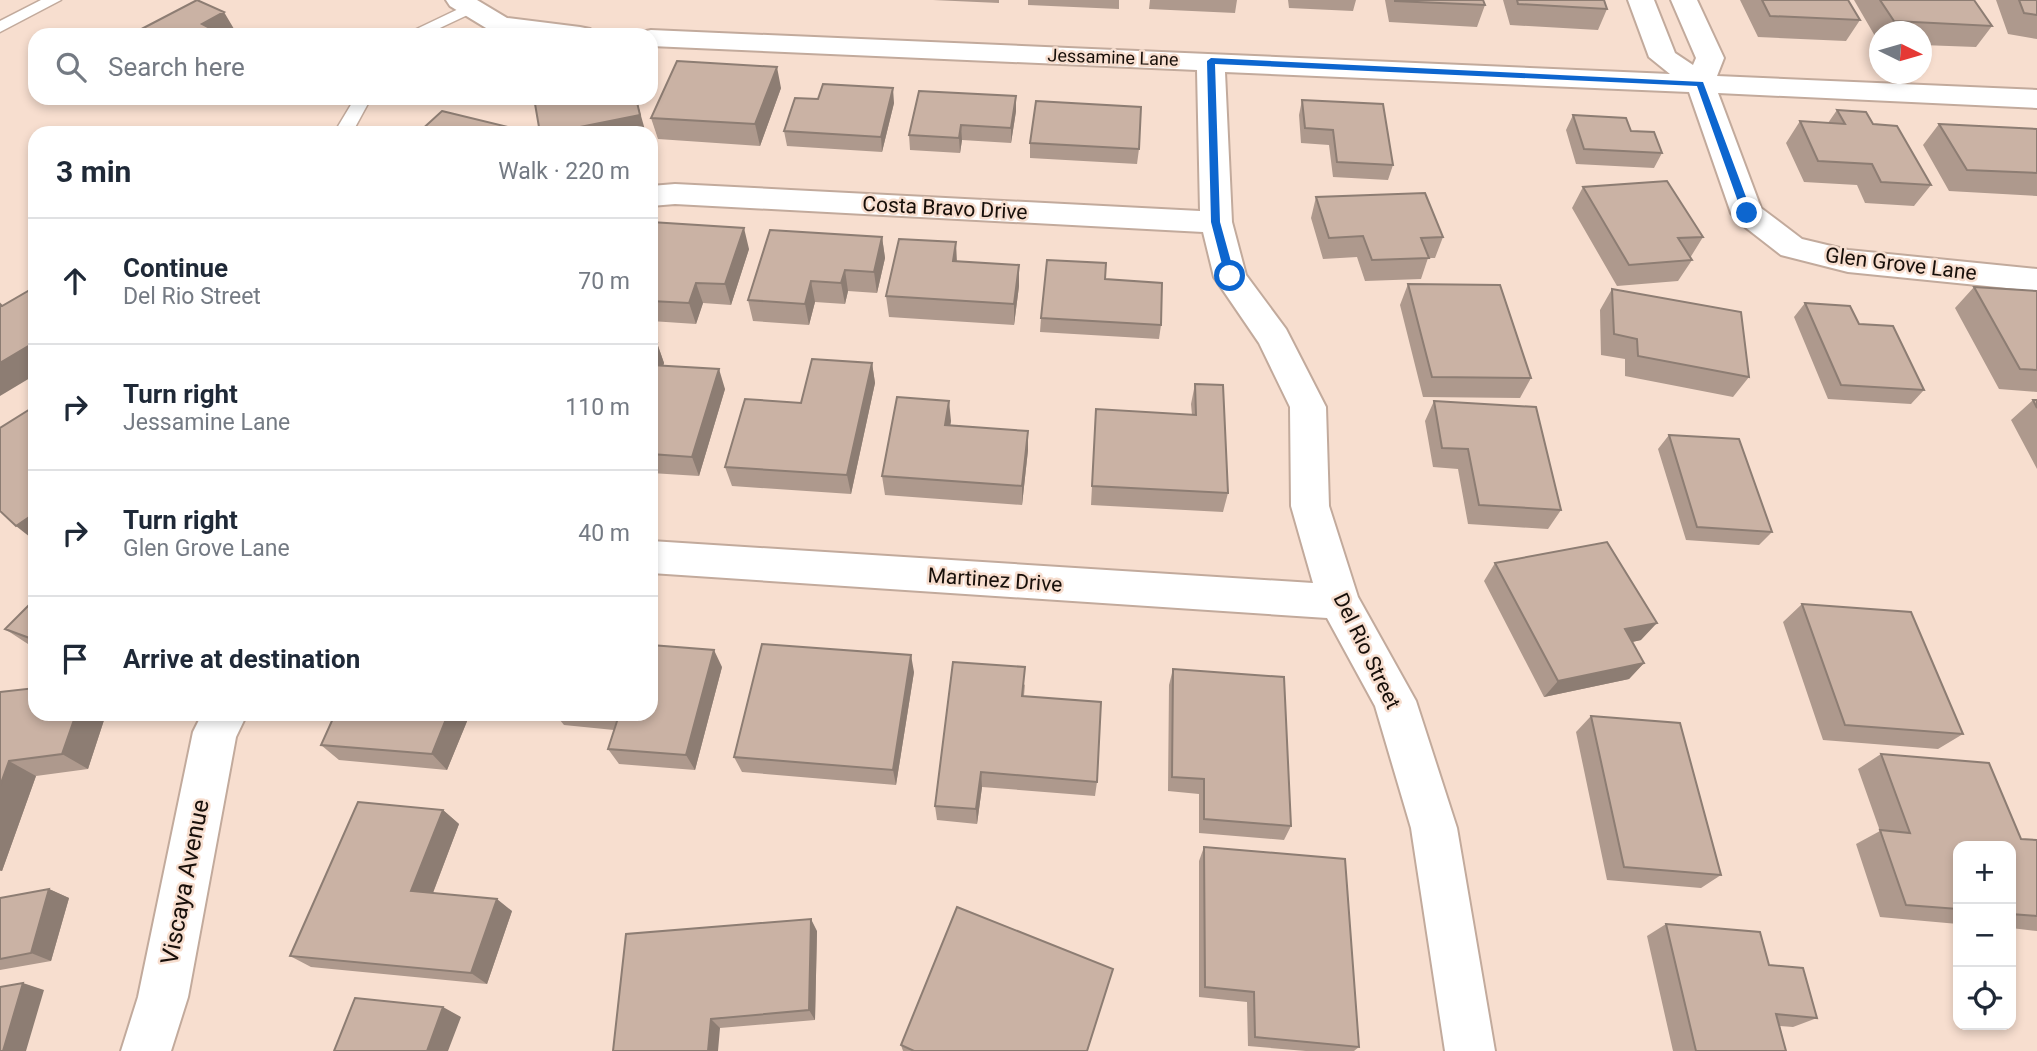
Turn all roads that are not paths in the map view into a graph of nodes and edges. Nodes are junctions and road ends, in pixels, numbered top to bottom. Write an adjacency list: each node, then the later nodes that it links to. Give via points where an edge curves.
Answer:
1 (53, 0): 5 (lane)
2 (465, 4): 6 (lane); 7 (street, via 500,25)
3 (1644, 9): 4 (street); 10 (street, via 1663,58)
4 (1689, 10): 10 (street, via 1710,58)
5 (0, 27)
6 (424, 28)
7 (524, 28)
8 (658, 38): 9 (street, Jessamine Lane)
9 (1211, 61): 10 (street, Jessamine Lane); 15 (street, Del Rio Street)
10 (1700, 83): 11 (street, Jessamine Lane); 16 (street, Glen Grove Lane, via 1747,213 1792,247 1848,261)
11 (2037, 99)
12 (359, 105): 13 (lane)
13 (347, 126)
14 (663, 195): 15 (street, Costa Bravo Drive)
15 (1216, 222): 18 (street, Del Rio Street, via 1230,276 1274,338 1308,407 1310,506)
16 (2037, 281)
17 (658, 558): 18 (street, Martinez Drive)
18 (1339, 602): 21 (street, Del Rio Street, via 1395,701 1434,828)
19 (222, 721): 20 (street, Viscaya Avenue, via 215,732 163,997)
20 (146, 1051)
21 (1470, 1051)

